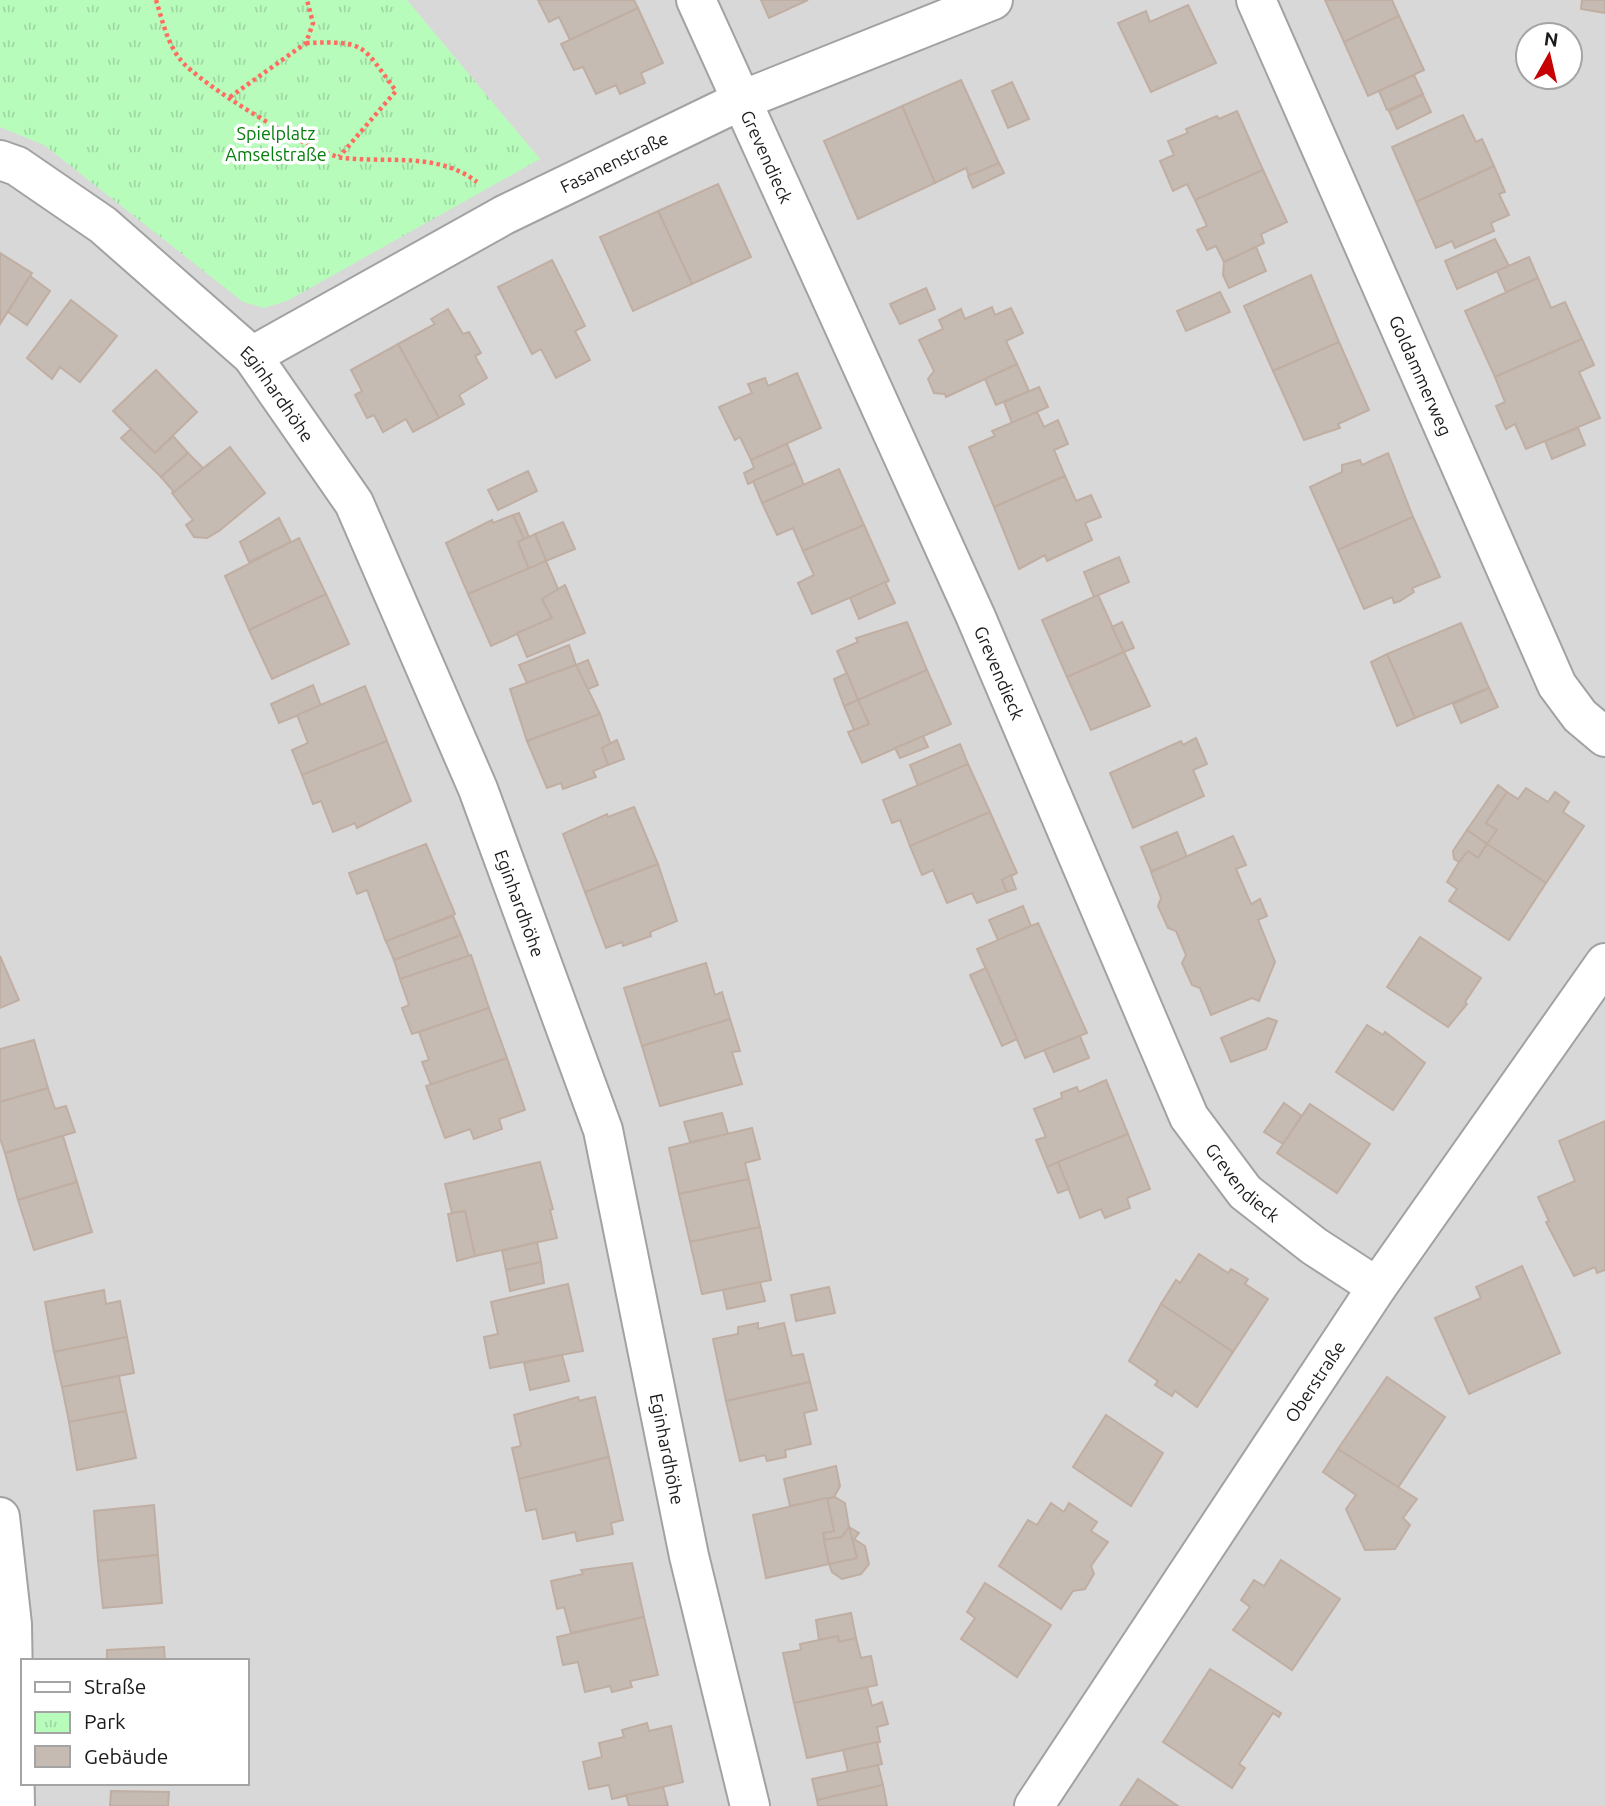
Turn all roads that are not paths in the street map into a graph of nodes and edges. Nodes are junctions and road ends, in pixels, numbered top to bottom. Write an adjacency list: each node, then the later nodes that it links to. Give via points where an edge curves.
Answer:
1 (696, 0): 4 (street, Grevendieck)
2 (993, 0): 4 (street, Fasanenstraße)
3 (1256, 0): 7 (street, Goldammerweg, via 1557,685 1580,716)
4 (742, 100): 6 (street, Fasanenstraße, via 504,215); 9 (street, Grevendieck, via 975,615 1189,1117 1245,1192 1314,1246)
5 (0, 160): 6 (street, Eginhardhöhe, via 17,166 103,225)
6 (252, 356): 12 (street, Eginhardhöhe, via 354,503 478,789 603,1130 689,1556)
7 (1605, 737)
8 (1605, 963): 9 (street, Oberstraße)
9 (1377, 1287): 13 (street, Oberstraße)
10 (0, 1517): 11 (street, via 12,1623)
11 (15, 1806)
12 (750, 1806)
13 (1034, 1806)

